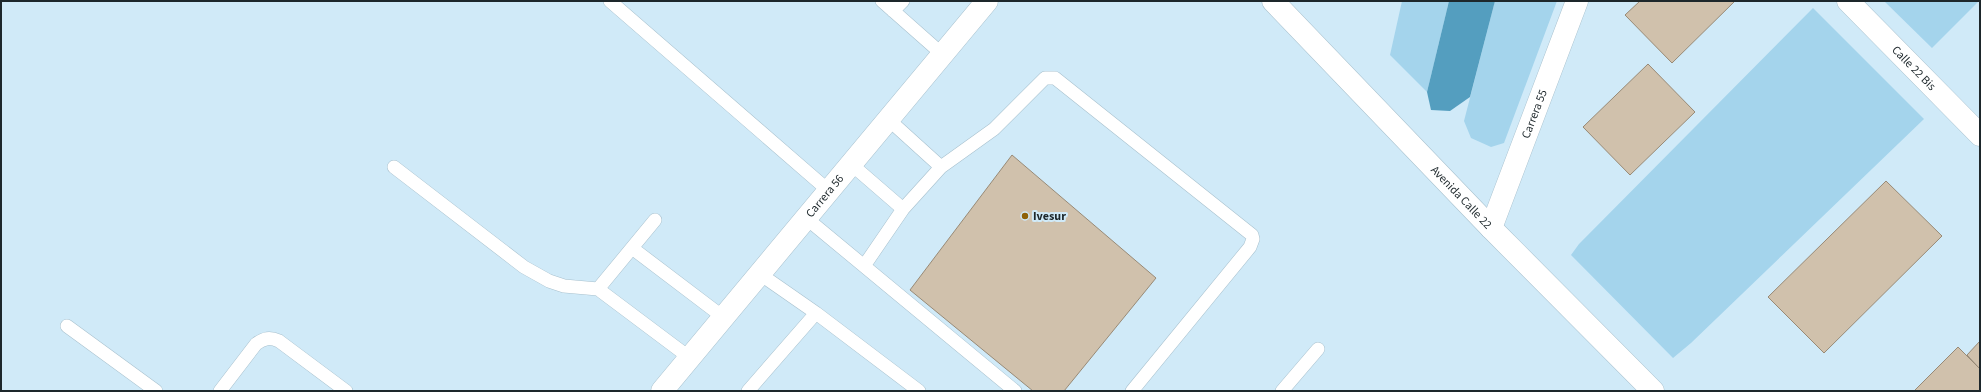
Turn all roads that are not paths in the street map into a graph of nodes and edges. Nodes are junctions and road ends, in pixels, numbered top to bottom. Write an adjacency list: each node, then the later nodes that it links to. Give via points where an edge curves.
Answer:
1 (610, 1): 15 (lane)
2 (882, 1): 8 (lane)
3 (903, 1): 8 (lane)
4 (987, 1): 9 (street, Carrera 56)
5 (1273, 1): 19 (street, Avenida Calle 22)
6 (1577, 1): 19 (street, Carrera 55)
7 (1848, 1): 11 (street, Calle 22 Bis)
8 (893, 11): 9 (lane)
9 (942, 54): 10 (street, Carrera 56)
10 (888, 119): 12 (street, Carrera 56); 14 (lane)
11 (1980, 135)
12 (851, 164): 15 (street, Carrera 56); 16 (lane)
13 (394, 167): 23 (lane, via 539,276 564,286)
14 (941, 167): 16 (lane); 36 (lane, via 994,129 1045,78 1055,78 1252,235 1250,247)
15 (829, 191): 17 (street, Carrera 56)
16 (903, 209): 21 (lane)
17 (806, 218): 21 (lane); 22 (street, Carrera 56)
18 (655, 220): 20 (lane)
19 (1491, 228): 38 (street, Avenida Calle 22)
20 (632, 248): 23 (lane); 25 (lane)
21 (864, 266): 35 (lane)
22 (760, 274): 24 (lane); 25 (street, Carrera 56)
23 (598, 289): 28 (lane)
24 (816, 313): 33 (lane); 34 (lane)
25 (723, 317): 28 (street, Carrera 56)
26 (67, 326): 29 (lane)
27 (1318, 349): 37 (lane)
28 (690, 358): 32 (street, Carrera 56)
29 (156, 391)
30 (220, 391): 31 (lane, via 256,344 263,339 272,338)
31 (346, 391)
32 (662, 391)
33 (748, 391)
34 (919, 391)
35 (1015, 391)
36 (1132, 391)
37 (1282, 391)
38 (1653, 391)

